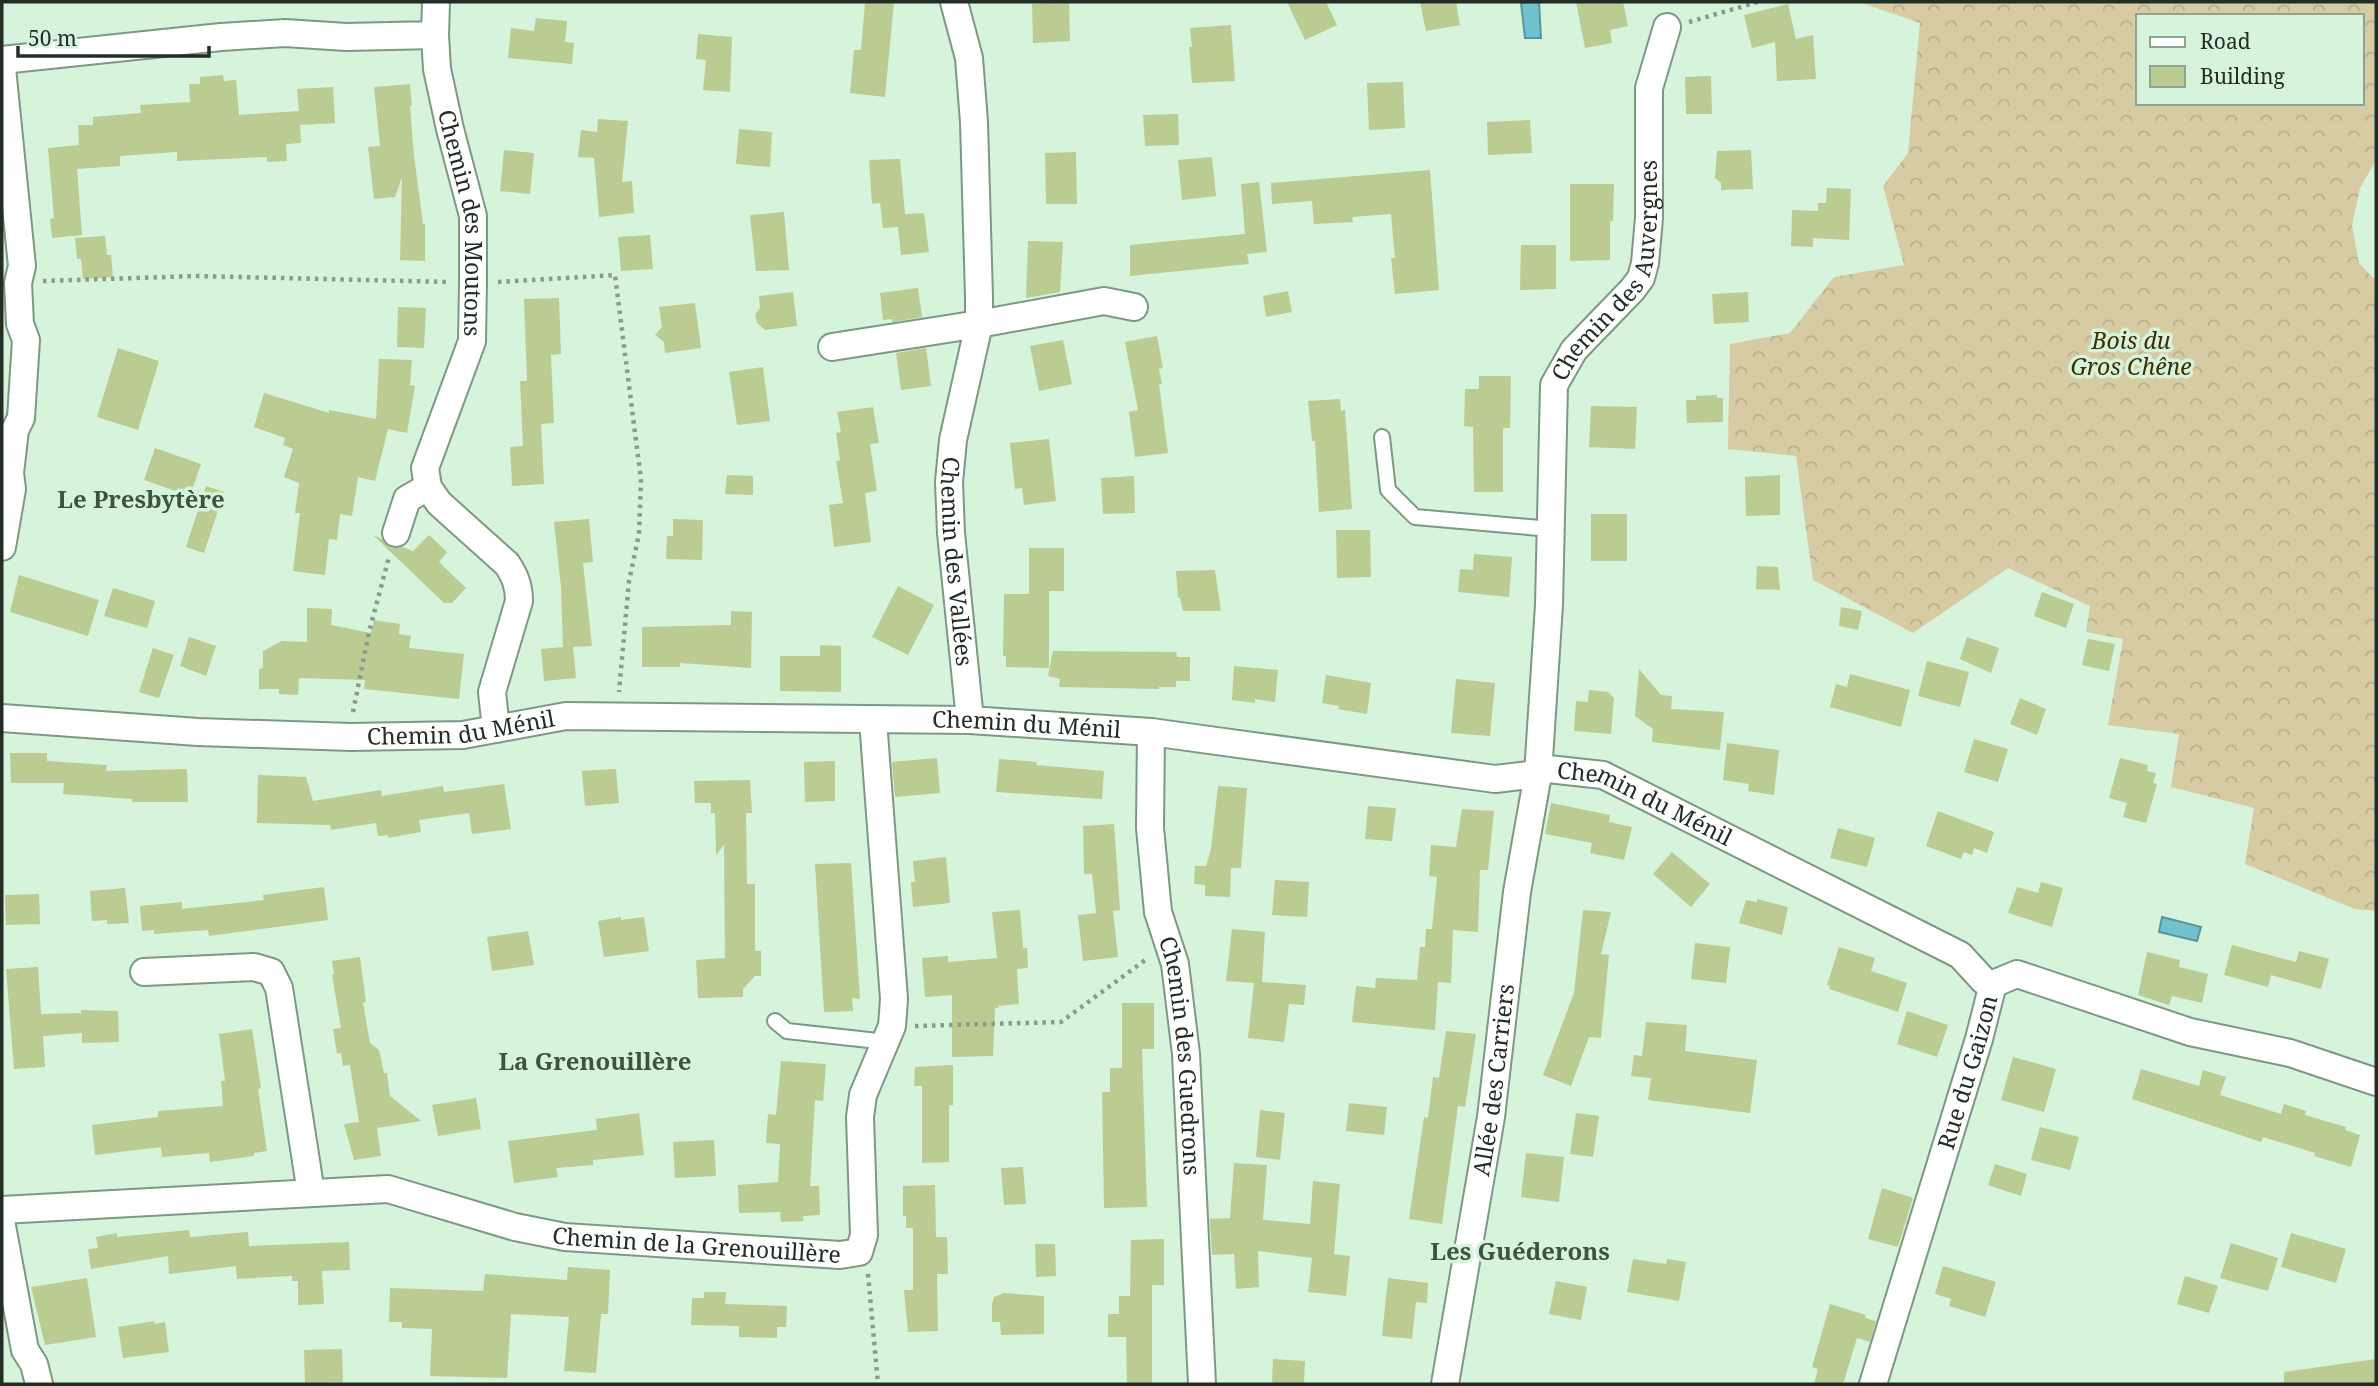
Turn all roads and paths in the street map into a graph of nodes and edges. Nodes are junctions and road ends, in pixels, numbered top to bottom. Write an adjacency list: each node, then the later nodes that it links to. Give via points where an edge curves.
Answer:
1 (436, 2): 5 (street, Chemin des Moutons)
2 (954, 2): 9 (street, Chemin des Vallées, via 969,58 974,122)
3 (1758, 2): 4 (path)
4 (1667, 27): 13 (street, Chemin des Auvergnes, via 1649,88 1645,263 1641,278 1574,350 1554,385)
5 (435, 35): 6 (street, via 285,33); 12 (street, Chemin des Moutons, via 440,81 473,216 473,283 472,341 425,468)
6 (2, 60)
7 (2, 68): 15 (street, via 22,266 20,324 26,340 21,418 15,430 12,489)
8 (1134, 307): 9 (street, via 1104,301)
9 (979, 324): 10 (street); 18 (street, Chemin des Vallées, via 953,440 949,482)
10 (832, 346)
11 (1382, 437): 13 (lane, via 1388,491 1415,517)
12 (428, 487): 14 (street, via 407,499); 19 (street, via 439,503 507,564 519,589 492,692)
13 (1551, 529): 22 (street, Chemin des Auvergnes)
14 (397, 533): 21 (path, via 369,632)
15 (2, 547)
16 (2, 718): 21 (street, Chemin du Ménil)
17 (873, 720): 18 (street, Chemin du Ménil); 19 (street, Chemin du Ménil, via 566,716); 27 (street, Chemin de la Grenouillère, via 894,999)
18 (970, 720): 20 (street, Chemin du Ménil)
19 (496, 729): 21 (street, Chemin du Ménil, via 463,735)
20 (1151, 732): 22 (street, Chemin du Ménil, via 1495,779); 23 (street, Chemin des Guedrons, via 1150,828 1158,912)
21 (351, 737)
22 (1538, 774): 25 (street, Chemin du Ménil, via 1548,769 1603,775 1961,955 1984,981); 36 (street, Allée des Carriers, via 1517,892 1491,1117)
23 (1169, 944): 27 (path, via 1061,1022); 35 (street, Chemin des Guedrons, via 1186,1054)
24 (144, 972): 29 (street, via 254,967 271,972 279,988)
25 (1993, 984): 28 (street, Rue du Gaizon, via 2017,974 2190,1032 2290,1053); 37 (street, Rue du Gaizon)
26 (775, 1021): 27 (lane, via 787,1031)
27 (889, 1034): 32 (street, Chemin de la Grenouillère, via 863,1095 864,1235)
28 (2376, 1082)
29 (311, 1192): 30 (street, Chemin de la Grenouillère); 32 (street, Chemin de la Grenouillère, via 388,1189 565,1237 840,1255)
30 (2, 1210)
31 (2, 1226): 33 (street, via 26,1350)
32 (859, 1252): 34 (path, via 867,1262)
33 (39, 1384)
34 (878, 1384)
35 (1202, 1384)
36 (1445, 1384)
37 (1873, 1384)

